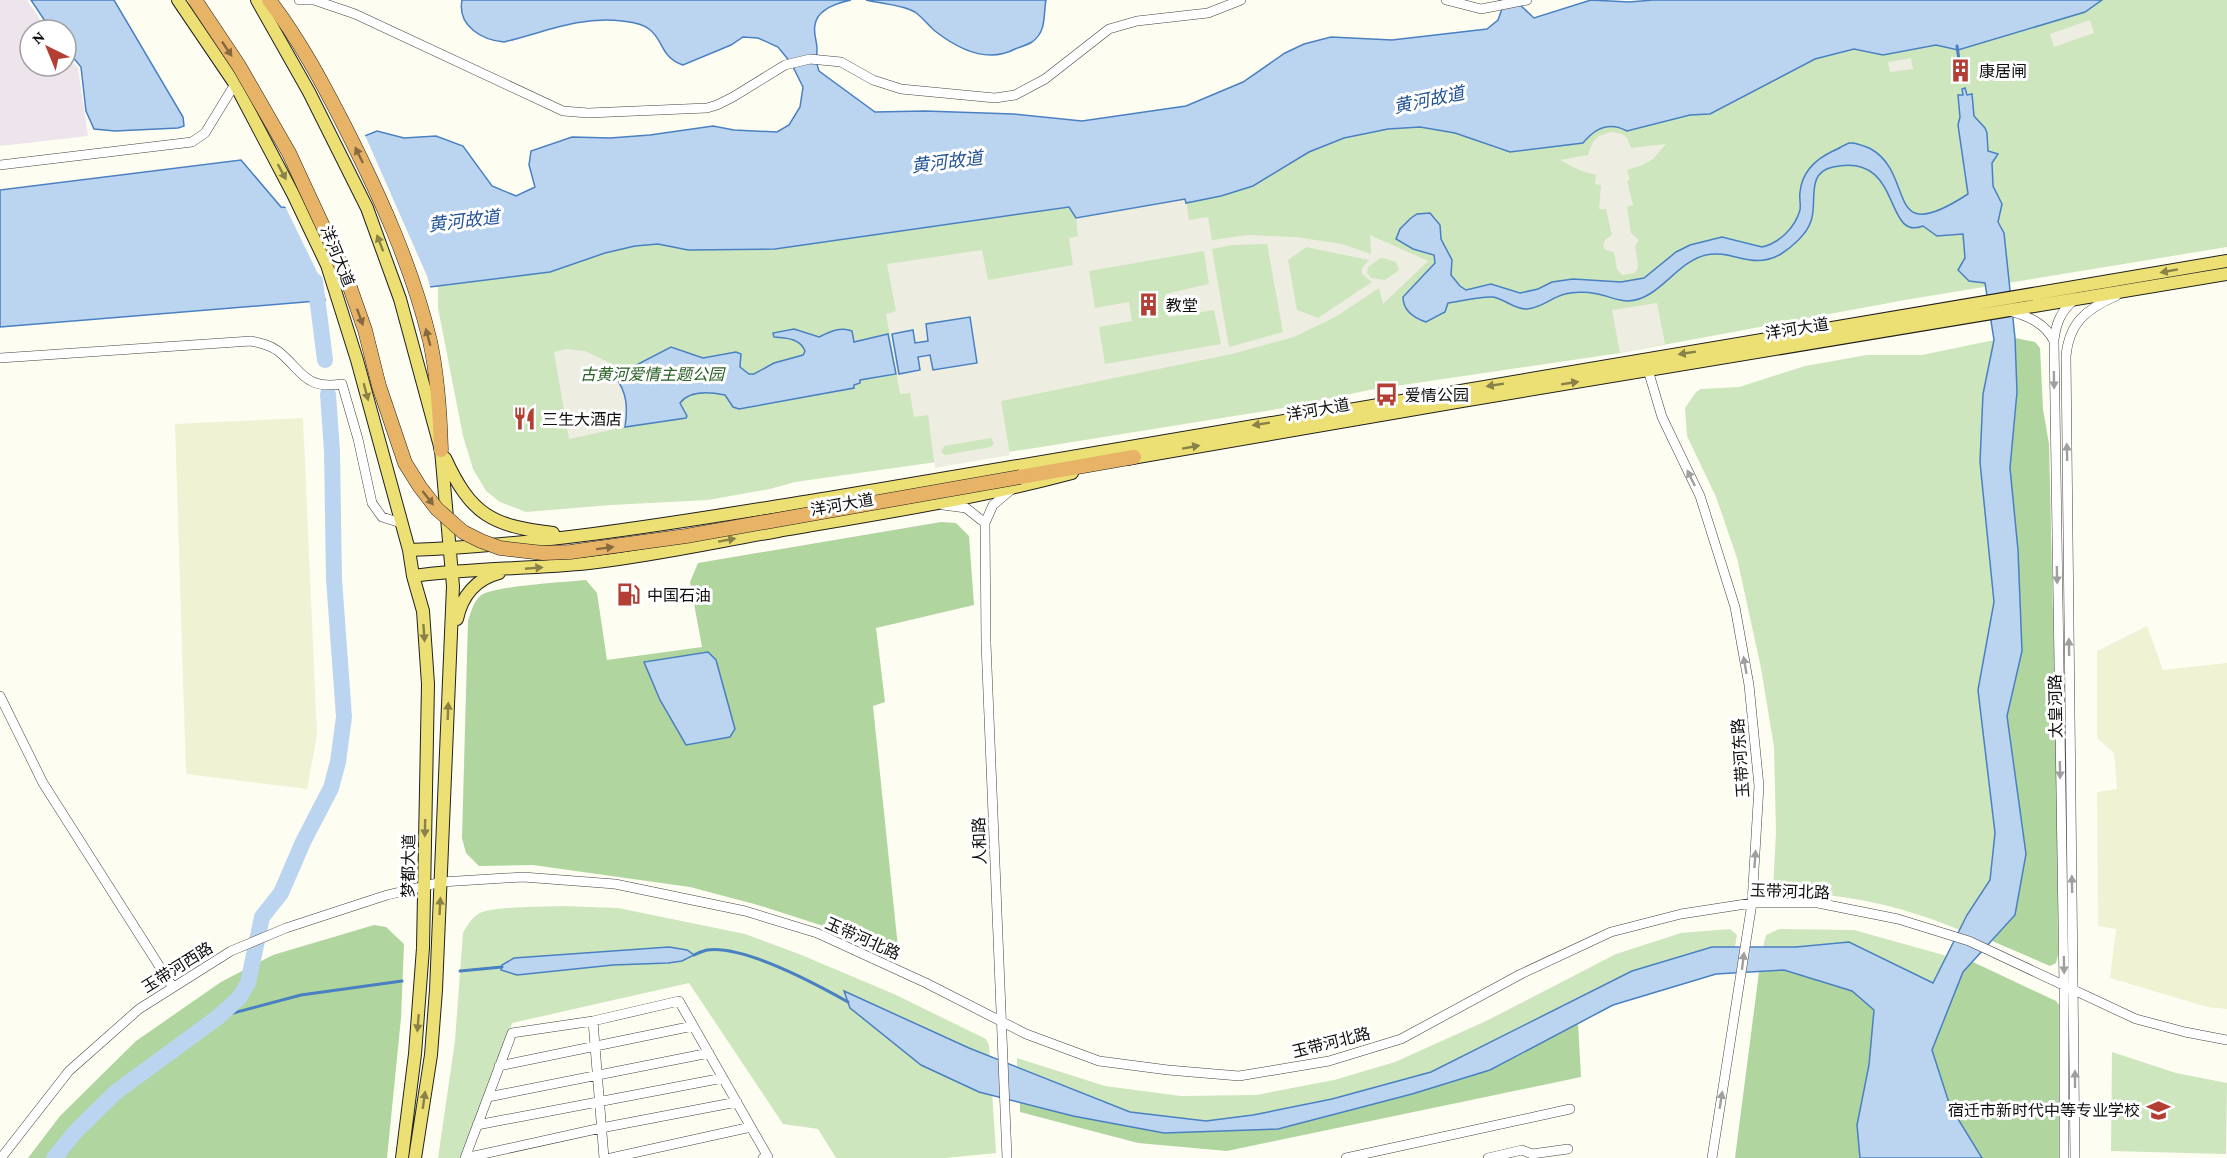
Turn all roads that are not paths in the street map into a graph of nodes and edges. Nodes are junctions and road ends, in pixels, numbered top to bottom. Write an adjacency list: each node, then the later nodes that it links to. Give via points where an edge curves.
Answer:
1 (178, 0): 9 (main road, 洋河大道)
2 (195, 0): 22 (highway, one-way to 22, bridge, via 289,153 346,276 405,463 437,509 463,532 501,548 570,552)
3 (257, 0): 20 (main road, one-way to 3, via 411,338 367,208)
4 (269, 0): 20 (highway, one-way to 4, via 439,394 430,341 409,272 359,155 309,60)
5 (299, 0): 6 (street, via 314,0 355,14 571,112 707,108 734,97 785,65 823,59 842,62 873,80 901,89 995,98 1015,95 1045,79 1108,29 1137,21 1208,13)
6 (1241, 0)
7 (1446, 0): 8 (street, via 1473,8)
8 (1527, 0)
9 (235, 84): 10 (street, via 205,133 192,142); 24 (main road, 洋河大道, one-way to 24, via 327,265)
10 (0, 165)
11 (2227, 261): 14 (main road, 洋河大道, one-way to 14, via 2092,285)
12 (2227, 274): 13 (main road, 洋河大道)
13 (2133, 289): 14 (main road, 洋河大道); 17 (street, 太皇河路, via 2100,303 2081,317 2069,335)
14 (2065, 300): 15 (main road, 洋河大道); 16 (street, 太皇河路); 17 (street); 26 (main road, 洋河大道, one-way to 26)
15 (2004, 310): 16 (street, via 2030,317); 19 (main road, 洋河大道)
16 (2054, 340): 38 (street, 太皇河路, one-way to 38)
17 (2066, 356): 39 (street, 太皇河路, one-way to 17)
18 (0, 358): 24 (street, via 251,340 263,343 276,350 305,379 342,384 372,503 382,517)
19 (1648, 370): 21 (main road, 洋河大道, one-way to 19); 36 (street, 玉带河东路, one-way to 19, via 1759,786 1749,685 1735,607 1700,496 1662,417)
20 (441, 450): 26 (main road, via 463,492 481,512 523,530); 27 (main road)
21 (1134, 457): 22 (highway)
22 (1018, 482): 23 (main road, 洋河大道); 25 (street, via 993,505)
23 (926, 506): 25 (street, via 961,507); 29 (main road, 洋河大道, one-way to 23, via 591,563)
24 (401, 523): 28 (main road, 洋河大道)
25 (985, 523): 41 (street, 人和路, via 986,643)
26 (575, 536): 27 (main road, 洋河大道)
27 (450, 549): 28 (main road, 洋河大道); 30 (main road)
28 (409, 550): 31 (main road, 洋河大道)
29 (512, 570): 30 (main road, 洋河大道); 32 (main road, via 491,575 465,596)
30 (452, 571): 31 (main road, 洋河大道); 32 (main road, 梦都大道)
31 (413, 576): 35 (main road, 梦都大道, one-way to 35, via 423,611 428,684)
32 (451, 646): 34 (main road, 梦都大道, one-way to 32)
33 (0, 696): 37 (street, via 43,783)
34 (441, 882): 35 (street, 玉带河北路); 41 (street, 玉带河北路, via 523,877 615,884 745,911 817,933); 60 (main road, 梦都大道, one-way to 34, via 431,1055)
35 (424, 886): 37 (street, 玉带河西路, via 286,928 231,951); 59 (main road, 梦都大道, one-way to 59, via 415,1054)
36 (1752, 903): 38 (street, 玉带河北路, via 1818,903 1898,919 1970,941); 41 (street, 玉带河北路, via 1681,914 1611,932 1521,974 1401,1039 1329,1060 1239,1076 1099,1061); 68 (street, 玉带河东路, one-way to 36)
37 (172, 986): 58 (street, 玉带河西路, via 139,1009 69,1071)
38 (2064, 987): 39 (street, 玉带河北路); 69 (street, 太皇河路)
39 (2074, 991): 43 (street, 玉带河北路, via 2136,1018); 70 (street, 太皇河路, one-way to 39)
40 (593, 1020): 42 (street, via 679,1001); 44 (street); 46 (street, via 512,1033)
41 (1002, 1022): 65 (street, 人和路)
42 (693, 1026): 44 (street); 45 (street)
43 (2227, 1040)
44 (595, 1047): 46 (street); 47 (street)
45 (709, 1053): 47 (street); 48 (street)
46 (499, 1066): 49 (street)
47 (597, 1074): 49 (street); 51 (street)
48 (723, 1078): 50 (street); 51 (street)
49 (488, 1097): 53 (street)
50 (737, 1102): 54 (street); 55 (street)
51 (599, 1103): 53 (street); 55 (street)
52 (1570, 1109): 57 (street)
53 (477, 1125): 61 (street)
54 (751, 1127): 63 (street); 64 (street, via 768,1157)
55 (601, 1128): 61 (street); 62 (street)
56 (1568, 1149): 67 (street, via 1532,1154 1521,1150)
57 (1379, 1155): 66 (street)
58 (1, 1158)
59 (402, 1158)
60 (416, 1158)
61 (465, 1158)
62 (603, 1158)
63 (611, 1158)
64 (763, 1158)
65 (1007, 1158)
66 (1346, 1158)
67 (1488, 1158)
68 (1712, 1158)
69 (2064, 1158)
70 (2075, 1158)

